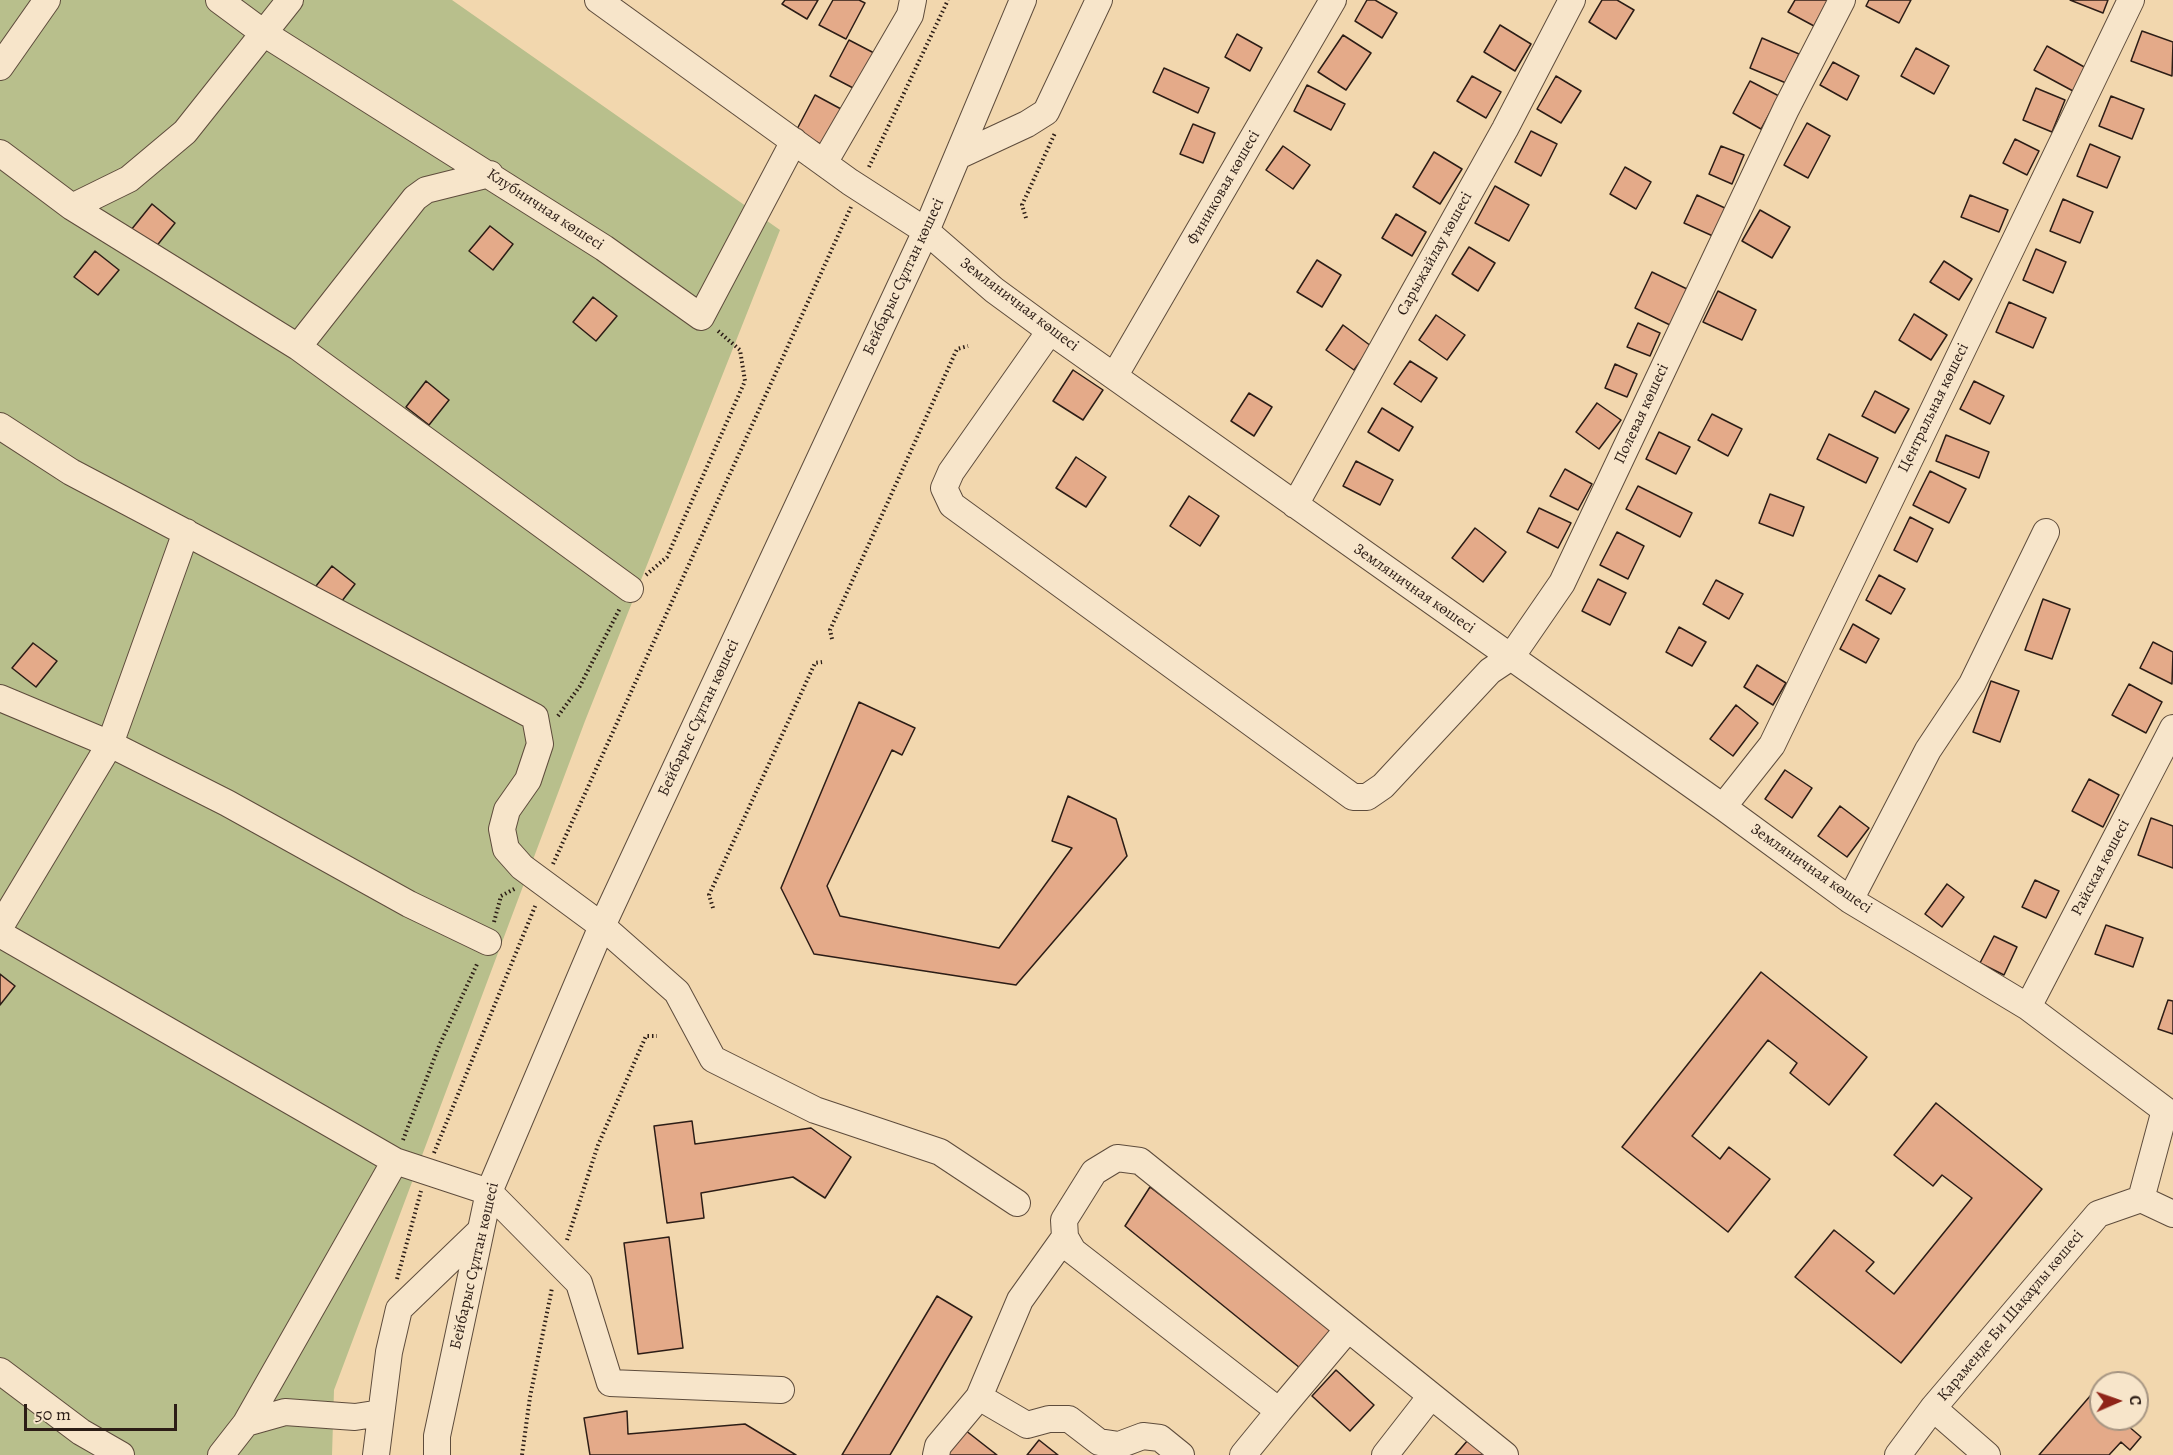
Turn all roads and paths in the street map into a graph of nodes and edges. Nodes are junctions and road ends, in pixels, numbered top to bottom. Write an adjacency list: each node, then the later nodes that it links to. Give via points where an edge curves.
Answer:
1 (47, 0): 14 (street)
2 (219, 0): 13 (street, Клубничная көшесі)
3 (290, 0): 13 (street)
4 (598, 0): 15 (street, Земляничная көшесі)
5 (948, 0): 20 (path)
6 (1023, 0): 17 (street, Бейбарыс Сұлтан көшесі)
7 (1099, 0): 17 (street, via 1046,112)
8 (1333, 0): 27 (street, Финиковая көшесі)
9 (1572, 0): 29 (street, Сарыжайлау көшесі, via 1505,129)
10 (1842, 0): 34 (street, Полевая көшесі, via 1562,583)
11 (2131, 0): 40 (street, Центральная көшесі, via 1772,745)
12 (911, 7): 18 (street)
13 (265, 34): 19 (street, Клубничная көшесі); 21 (street, via 185,132 129,179)
14 (0, 67)
15 (794, 141): 18 (street, Земляничная көшесі); 23 (street)
16 (0, 153): 21 (street)
17 (958, 156): 22 (street, Бейбарыс Сұлтан көшесі)
18 (824, 163): 20 (street, Земляничная көшесі)
19 (490, 174): 23 (street, Клубничная көшесі); 26 (street, via 426,190 415,198)
20 (859, 189): 22 (street, Земляничная көшесі); 41 (path)
21 (72, 207): 26 (street)
22 (926, 231): 24 (street, Земляничная көшесі, via 994,290); 44 (street, Бейбарыс Сұлтан көшесі)
23 (701, 317): 32 (path, via 741,350 745,381 667,557)
24 (1050, 331): 27 (street, Земляничная көшесі); 34 (street, Полевая көшесі, via 951,472 944,488 952,505 1353,797 1367,797 1383,786 1490,671)
25 (968, 346): 33 (path, via 957,349 830,630)
26 (297, 347): 32 (street)
27 (1115, 375): 29 (street, Земляничная көшесі)
28 (0, 426): 30 (street, via 71,472)
29 (1295, 505): 34 (street, Земляничная көшесі)
30 (186, 532): 38 (street); 39 (street, via 535,717)
31 (2046, 532): 42 (street, via 1972,684 1928,750)
32 (630, 589): 39 (path, via 580,686)
33 (832, 639)
34 (1511, 657): 40 (street, Земляничная көшесі)
35 (822, 662): 43 (path, via 815,663 709,895)
36 (0, 698): 38 (street)
37 (2173, 728): 48 (street, Райская көшесі)
38 (110, 744): 45 (street); 47 (street)
39 (540, 744): 41 (street, via 528,780 507,810 502,829 506,849)
40 (1723, 807): 42 (street, Земляничная көшесі)
41 (540, 881): 44 (street); 47 (path, via 501,896); 52 (path)
42 (1850, 900): 48 (street, Земляничная көшесі)
43 (713, 908)
44 (602, 926): 53 (street, Бейбарыс Сұлтан көшесі); 55 (street, via 677,992 713,1059 815,1110 940,1152)
45 (0, 927)
46 (0, 934): 51 (street)
47 (488, 942): 51 (path, via 439,1046)
48 (2028, 1007): 50 (street, Земляничная көшесі)
49 (657, 1036): 59 (path, via 646,1036 598,1145 566,1238)
50 (2169, 1113): 54 (street, Земляничная көшесі)
51 (395, 1161): 52 (street); 70 (street)
52 (427, 1171): 53 (street); 60 (path)
53 (489, 1192): 57 (street, Бейбарыс Сұлтан көшесі); 64 (street, via 579,1283 610,1383)
54 (2141, 1199): 56 (street); 67 (street, Қараменде Би Шақаұлы көшесі, via 2098,1214)
55 (1017, 1203)
56 (2173, 1214)
57 (480, 1231): 69 (street, via 399,1309 388,1352); 74 (street, Бейбарыс Сұлтан көшесі)
58 (1065, 1237): 62 (street, via 1064,1220 1094,1172 1117,1158 1140,1161); 65 (street, via 1020,1300); 68 (street, via 1073,1251)
59 (571, 1245)
60 (397, 1282)
61 (553, 1284): 75 (path)
62 (1348, 1329): 66 (street); 68 (street)
63 (0, 1371): 71 (street, via 81,1432)
64 (781, 1390)
65 (979, 1396): 76 (street, via 938,1446); 77 (street, via 1027,1425 1069,1419 1100,1442 1119,1445 1143,1436 1160,1438)
66 (1431, 1396): 79 (street); 80 (street)
67 (1933, 1408): 81 (street, Қараменде Би Шақаұлы көшесі); 82 (street)
68 (1279, 1411): 78 (street)
69 (381, 1413): 70 (street, via 355,1417 285,1412); 73 (street)
70 (246, 1423): 72 (street)
71 (121, 1455)
72 (220, 1455)
73 (376, 1455)
74 (437, 1455)
75 (522, 1455)
76 (936, 1455)
77 (1181, 1455)
78 (1244, 1455)
79 (1385, 1455)
80 (1505, 1455)
81 (1898, 1455)
82 (1987, 1455)

